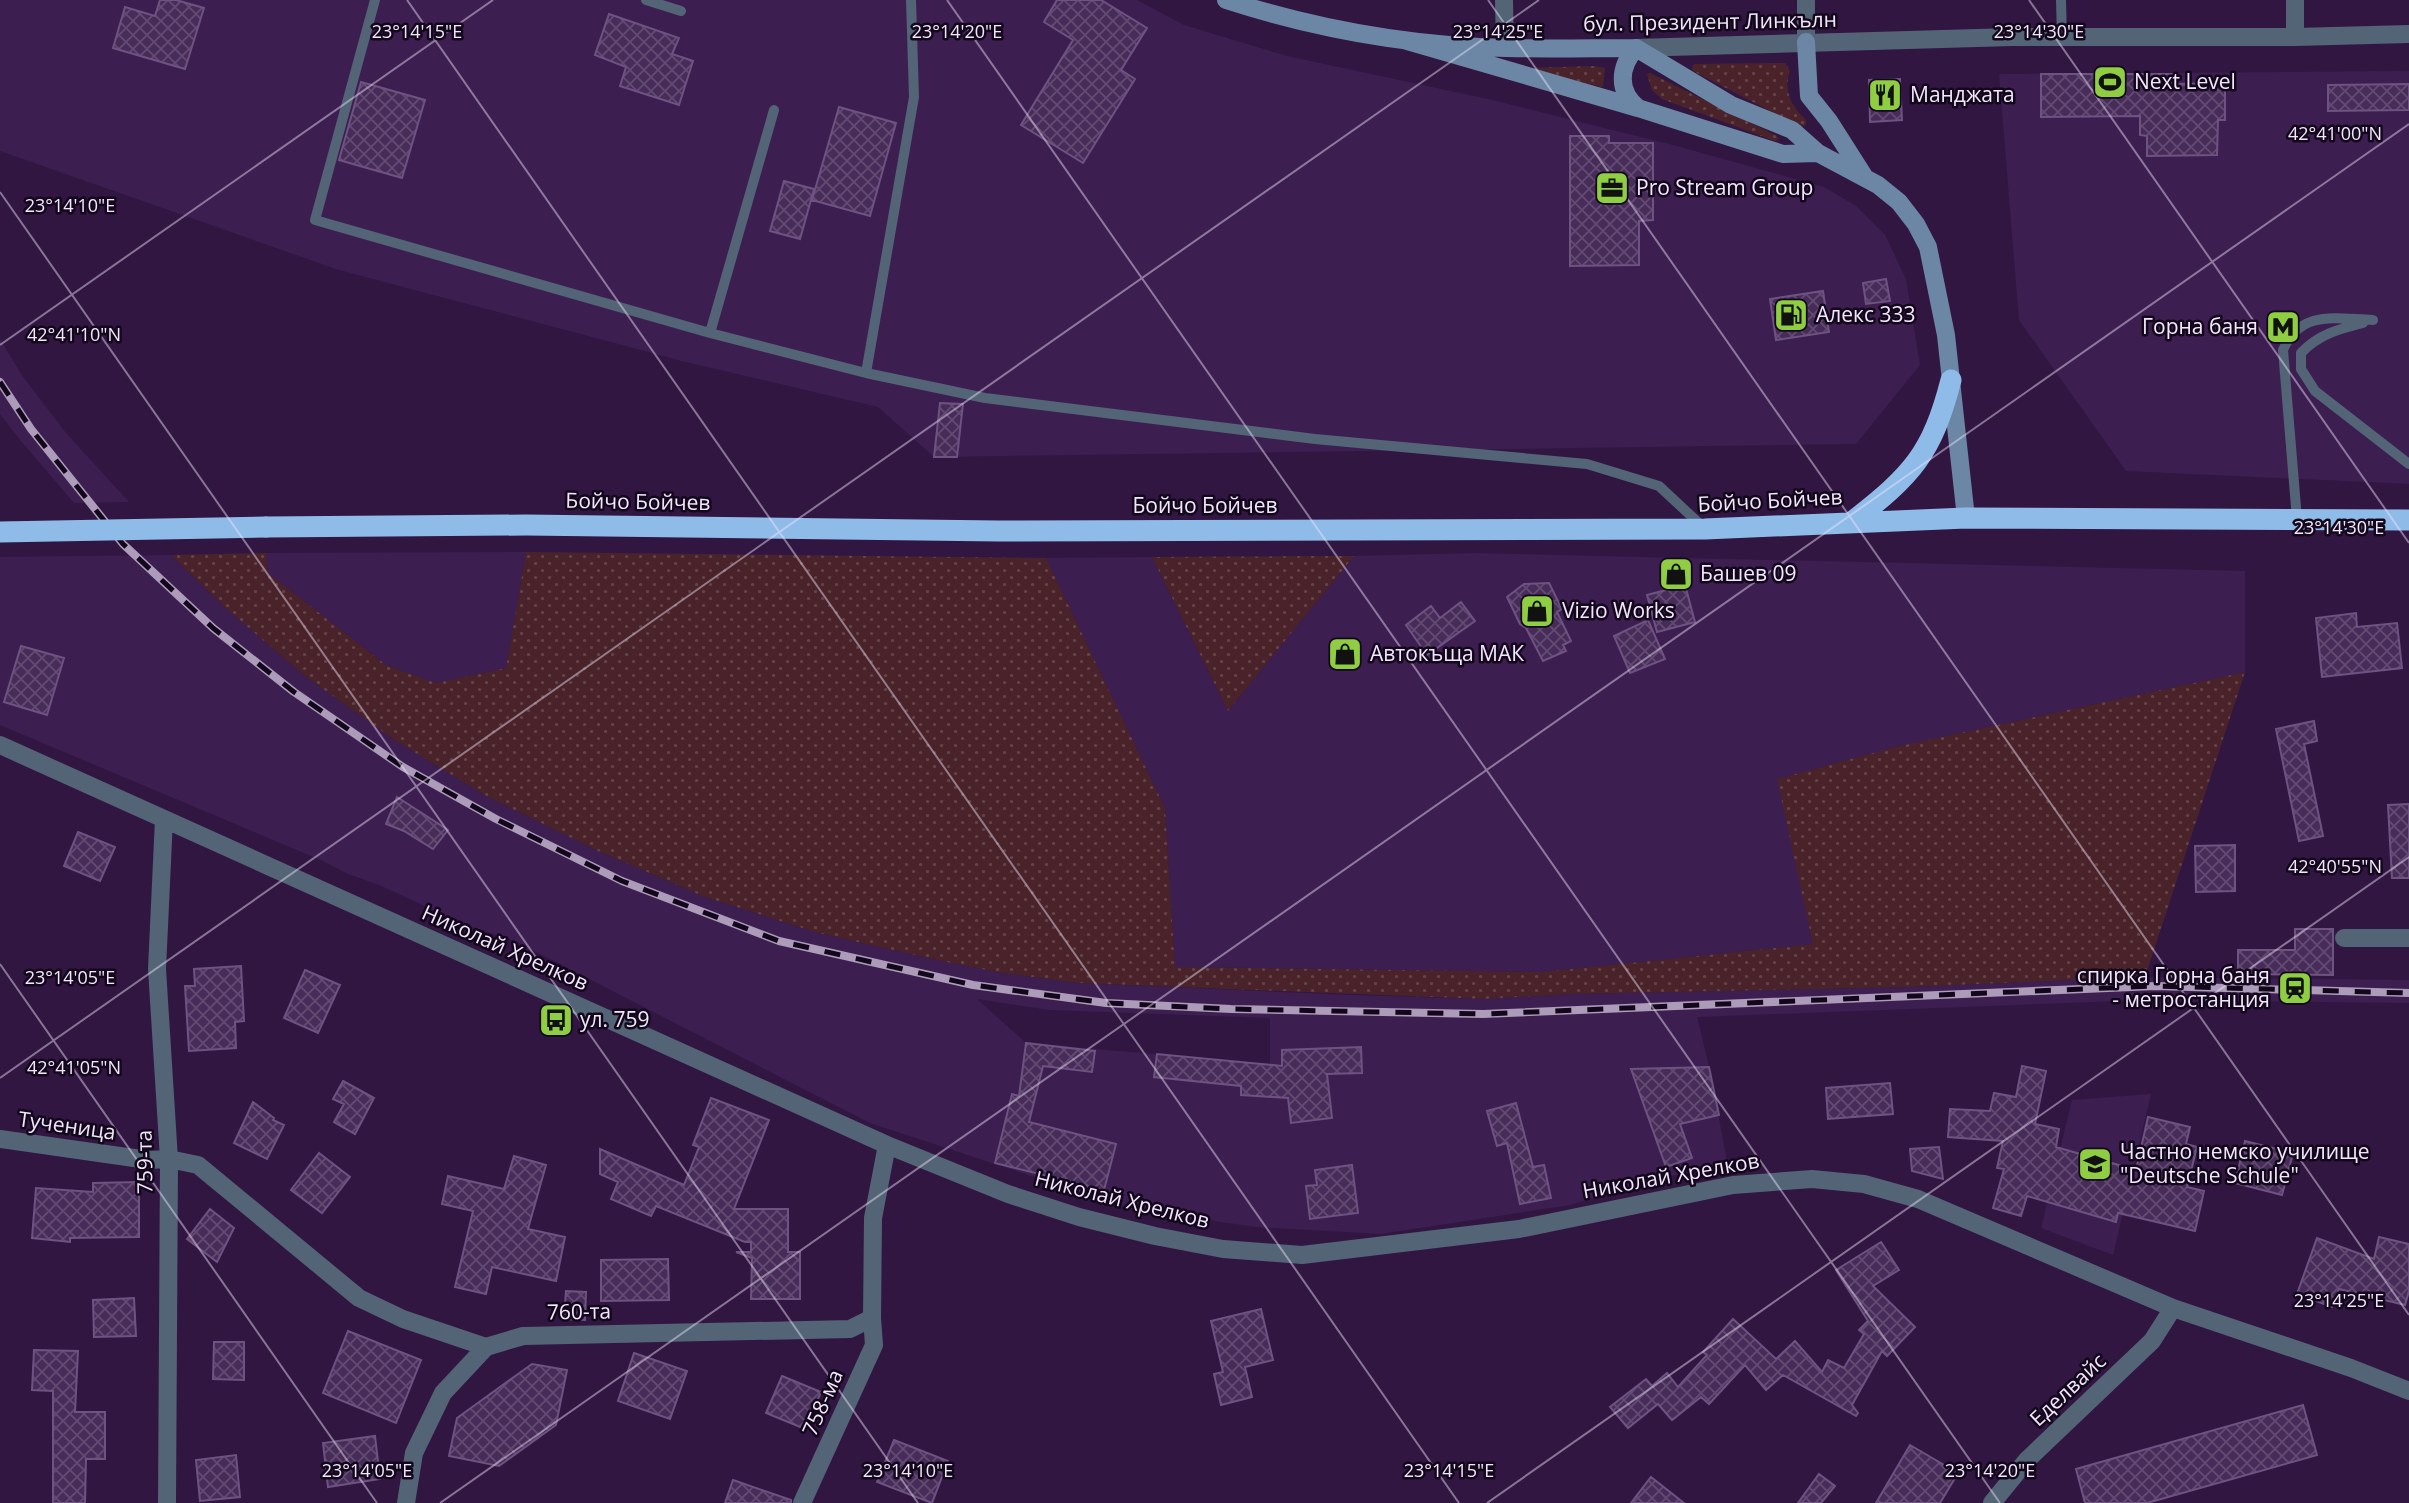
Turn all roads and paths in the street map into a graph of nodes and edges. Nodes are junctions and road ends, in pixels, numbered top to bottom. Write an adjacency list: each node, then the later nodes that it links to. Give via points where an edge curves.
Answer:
1 (375, 0): 21 (lane, via 315,220)
2 (646, 0): 9 (lane)
3 (911, 0): 22 (lane, via 914,97)
4 (1226, 0): 13 (street, бул. Президент Линкълн, via 1321,25)
5 (1504, 0): 15 (street)
6 (1806, 0): 14 (street)
7 (2061, 0): 11 (lane)
8 (2295, 0): 12 (street)
9 (681, 11)
10 (2409, 34): 12 (street, бул. Президент Линкълн)
11 (2062, 37): 12 (street, бул. Президент Линкълн); 14 (street, бул. Президент Линкълн)
12 (2295, 37)
13 (1404, 40): 15 (street, бул. Президент Линкълн); 17 (street)
14 (1806, 42): 16 (street, бул. Президент Линкълн); 20 (street, via 1809,96)
15 (1505, 48): 16 (street, бул. Президент Линкълн)
16 (1636, 48): 17 (street, via 1625,63 1622,83 1630,102); 19 (street, via 1731,105 1792,130)
17 (1638, 108): 19 (street, via 1783,153)
18 (774, 110): 21 (lane)
19 (1818, 153): 20 (street)
20 (1864, 176): 23 (street, via 1899,202 1928,247)
21 (710, 332): 22 (lane)
22 (866, 373): 29 (lane, via 985,398 1315,439 1587,464 1658,486)
23 (1951, 380): 25 (street); 28 (highway, via 1926,451 1898,484)
24 (2409, 464): 26 (lane, via 2315,391 2301,369 2301,353 2313,341 2330,331 2373,320 2319,318 2306,322 2283,350)
25 (1966, 518): 26 (highway, Бойчо Бойчев); 28 (highway, Бойчо Бойчев)
26 (2297, 519): 27 (highway, Бойчо Бойчев)
27 (2409, 520)
28 (1853, 521): 29 (highway, Бойчо Бойчев)
29 (1706, 529): 30 (highway, Бойчо Бойчев, bridge, via 998,531 526,525)
30 (0, 532)
31 (0, 745): 32 (street, Николай Хрелков)
32 (164, 819): 36 (street, Николай Хрелков); 37 (street, 759-та, via 157,969)
33 (2344, 938): 34 (street)
34 (2409, 938)
35 (0, 1139): 37 (street, Тученица)
36 (887, 1145): 38 (street, Николай Хрелков, via 1079,1217 1223,1249 1302,1255 1519,1229 1733,1185 1839,1180 1918,1199); 39 (street, via 873,1218)
37 (169, 1159): 40 (street, via 198,1165 359,1298 403,1319); 42 (street, 759-та)
38 (2173, 1308): 41 (street, Николай Хрелков); 45 (street, Еделвайс, via 2152,1341 2027,1460)
39 (872, 1318): 40 (street, 760-та, via 850,1329 523,1336); 44 (street, 758-ма, via 874,1345)
40 (486, 1347): 43 (street, via 443,1393 414,1453)
41 (2409, 1391)
42 (167, 1503)
43 (406, 1503)
44 (802, 1503)
45 (1992, 1503)

